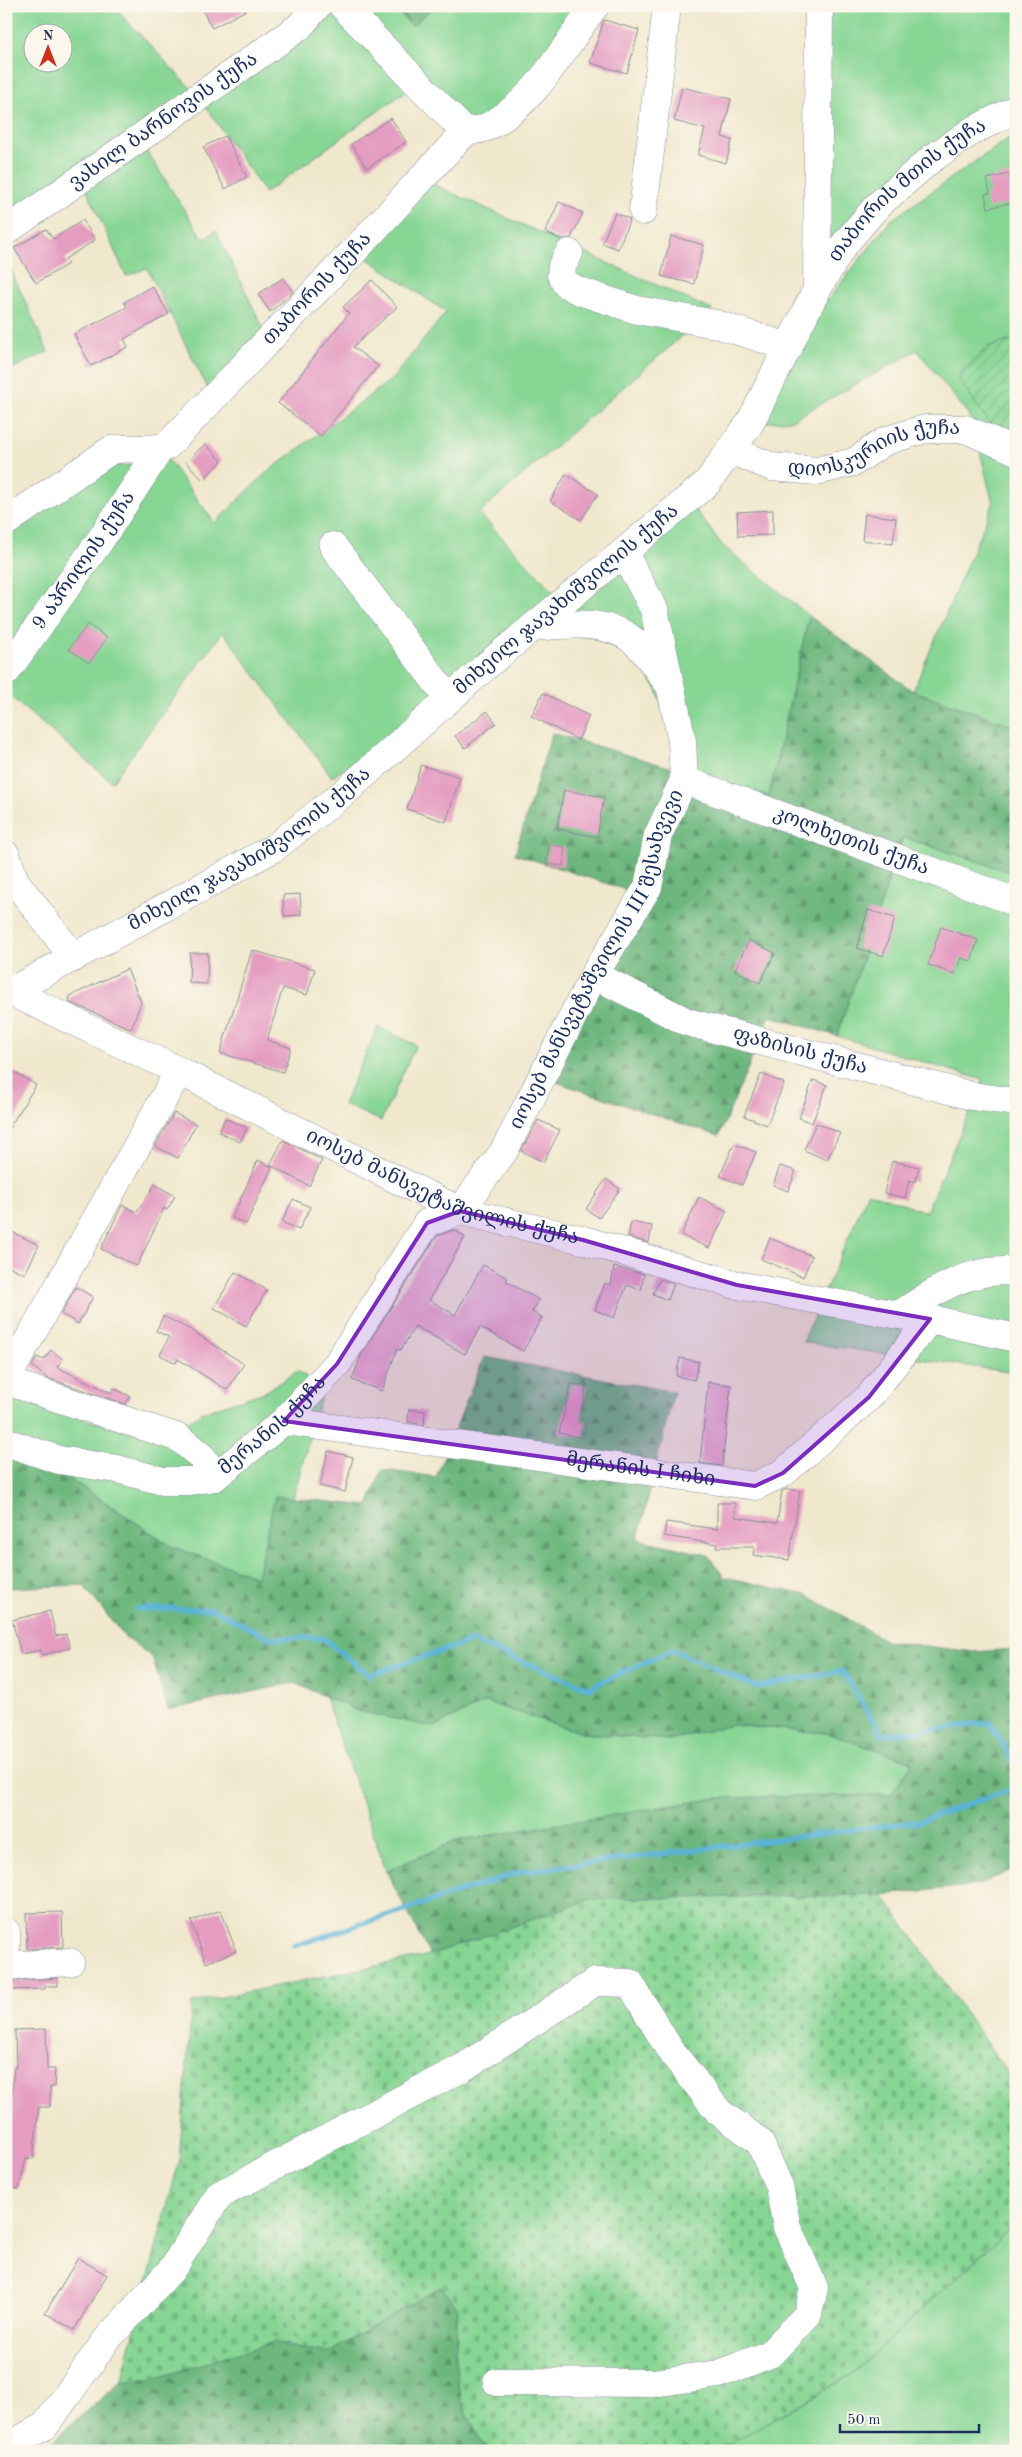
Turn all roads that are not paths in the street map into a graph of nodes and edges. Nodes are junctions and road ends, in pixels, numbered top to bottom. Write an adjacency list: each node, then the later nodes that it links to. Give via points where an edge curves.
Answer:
1 (317, 6): 9 (street, ვასილ ბარნოვის ქუჩა, via 299,27)
2 (343, 6): 7 (street)
3 (595, 6): 7 (street, via 556,62 522,103 487,127)
4 (667, 6): 8 (street)
5 (819, 6): 11 (street, მიხეილ ჯავახიშვილის ქუჩა)
6 (1016, 109): 11 (street, თაბორის მთის ქუჩა, via 972,131 930,160 877,206 842,247)
7 (465, 132): 13 (street, თაბორის ქუჩა, via 275,334 167,446)
8 (643, 211)
9 (6, 231)
10 (569, 253): 12 (street, via 561,275 566,284 579,291 637,310 716,324)
11 (818, 289): 12 (street, მიხეილ ჯავახიშვილის ქუჩა)
12 (789, 347): 14 (street, მიხეილ ჯავახიშვილის ქუჩა, via 750,423)
13 (160, 449): 16 (street, via 124,447 111,450); 20 (street, 9 აპრილის ქუჩა, via 99,542)
14 (731, 450): 15 (street, დიოსკურიის ქუჩა, via 772,467 816,471 854,462 886,441 925,429 965,429); 18 (street, მიხეილ ჯავახიშვილის ქუჩა, via 707,483)
15 (1016, 451)
16 (6, 522)
17 (333, 546): 22 (street)
18 (624, 553): 19 (street, მიხეილ ჯავახიშვილის ქუჩა); 21 (street, იოსებ მანსვეტაშვილის III შესახვევი, via 654,609)
19 (533, 627): 21 (street, via 568,623 609,628 634,641); 22 (street, მიხეილ ჯავახიშვილის ქუჩა)
20 (6, 672)
21 (670, 685): 23 (street, იოსებ მანსვეტაშვილის III შესახვევი, via 682,741)
22 (449, 699): 26 (street, მიხეილ ჯავახიშვილის ქუჩა, via 346,791 274,848)
23 (684, 780): 25 (street, კოლხეთის ქუჩა); 27 (street, იოსებ მანსვეტაშვილის III შესახვევი, via 658,836 648,887)
24 (6, 856): 26 (street, via 15,881)
25 (1016, 902)
26 (74, 958): 28 (street, მიხეილ ჯავახიშვილის ქუჩა)
27 (594, 975): 30 (street, ფაზისის ქუჩა, via 686,1022 972,1096); 31 (street, იოსებ მანსვეტაშვილის III შესახვევი, via 504,1151)
28 (9, 993): 29 (street, იოსებ მანსვეტაშვილის ქუჩა)
29 (179, 1071): 31 (street, იოსებ მანსვეტაშვილის ქუჩა); 36 (street)
30 (1016, 1102)
31 (460, 1210): 33 (street, იოსებ მანსვეტაშვილის ქუჩა, via 583,1240 736,1285); 37 (street, მერანის ქუჩა, via 427,1224 337,1364)
32 (1016, 1272): 33 (street, via 1003,1270 962,1279 937,1289)
33 (899, 1315): 34 (street, იოსებ მანსვეტაშვილის ქუჩა)
34 (930, 1319): 35 (street, იოსებ მანსვეტაშვილის ქუჩა); 37 (street, მერანის I ჩიხი, via 869,1396 783,1473 755,1486)
35 (1016, 1338)
36 (6, 1381): 39 (street, via 179,1438 203,1458)
37 (284, 1422): 39 (street, მერანის ქუჩა)
38 (6, 1442): 39 (street, მერანის ქუჩა, via 59,1460 117,1469 163,1481)
39 (215, 1477)
40 (6, 1932): 41 (street)
41 (6, 1948)
42 (70, 1962): 43 (street)
43 (6, 1966)
44 (497, 2382): 45 (street, via 653,2384 719,2374 770,2354 808,2314 814,2288 787,2227 779,2186 759,2141 719,2112 670,2050 630,1983 596,1982 464,2067 220,2195 172,2269 108,2338 45,2426)
45 (6, 2447)

